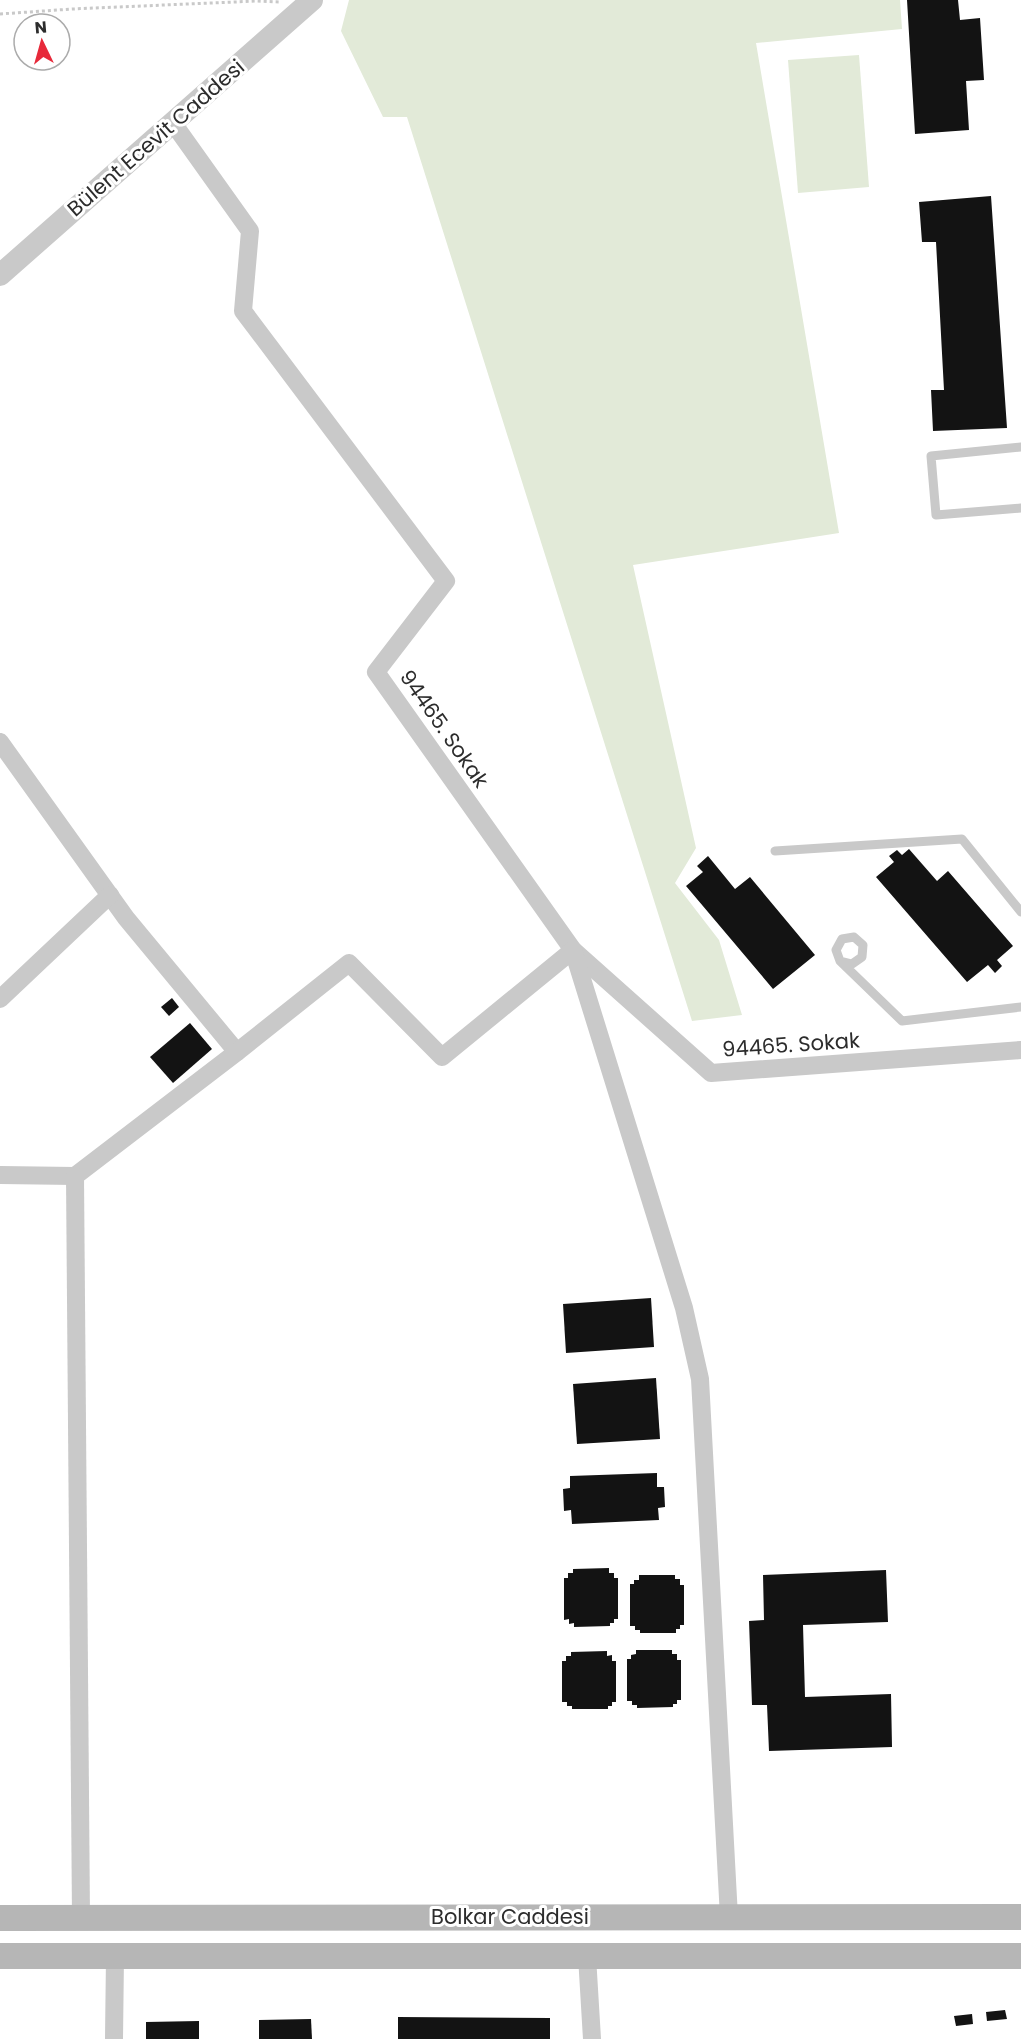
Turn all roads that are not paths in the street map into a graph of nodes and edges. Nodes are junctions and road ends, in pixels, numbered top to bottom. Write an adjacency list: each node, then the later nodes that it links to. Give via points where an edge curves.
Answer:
1 (308, 3): 2 (street, Bülent Ecevit Caddesi)
2 (173, 123): 3 (street, Bülent Ecevit Caddesi); 10 (street, 94465. Sokak, via 250,231 243,311 446,580 376,672)
3 (0, 276)
4 (1021, 447): 5 (lane, via 931,456 936,515)
5 (1021, 508)
6 (0, 742): 8 (street)
7 (775, 851): 9 (lane, via 962,839)
8 (110, 895): 12 (street); 15 (street)
9 (1021, 912)
10 (573, 950): 14 (street, 94465. Sokak, via 711,1073); 15 (street, via 442,1057 349,963); 18 (street, via 684,1308 700,1379)
11 (840, 961): 13 (lane, via 902,1022)
12 (0, 999)
13 (1021, 1007)
14 (1021, 1050)
15 (237, 1052): 17 (street)
16 (0, 1175): 17 (street)
17 (75, 1176): 21 (street)
18 (729, 1917): 19 (main road, Bolkar Caddesi); 21 (main road, Bolkar Caddesi)
19 (1021, 1917)
20 (0, 1918): 21 (main road, Bolkar Caddesi)
21 (81, 1918)
22 (0, 1956): 23 (main road, Bolkar Caddesi)
23 (115, 1956): 24 (main road, Bolkar Caddesi); 26 (street)
24 (587, 1956): 25 (main road, Bolkar Caddesi); 27 (street)
25 (1021, 1956)
26 (114, 2039)
27 (592, 2039)

